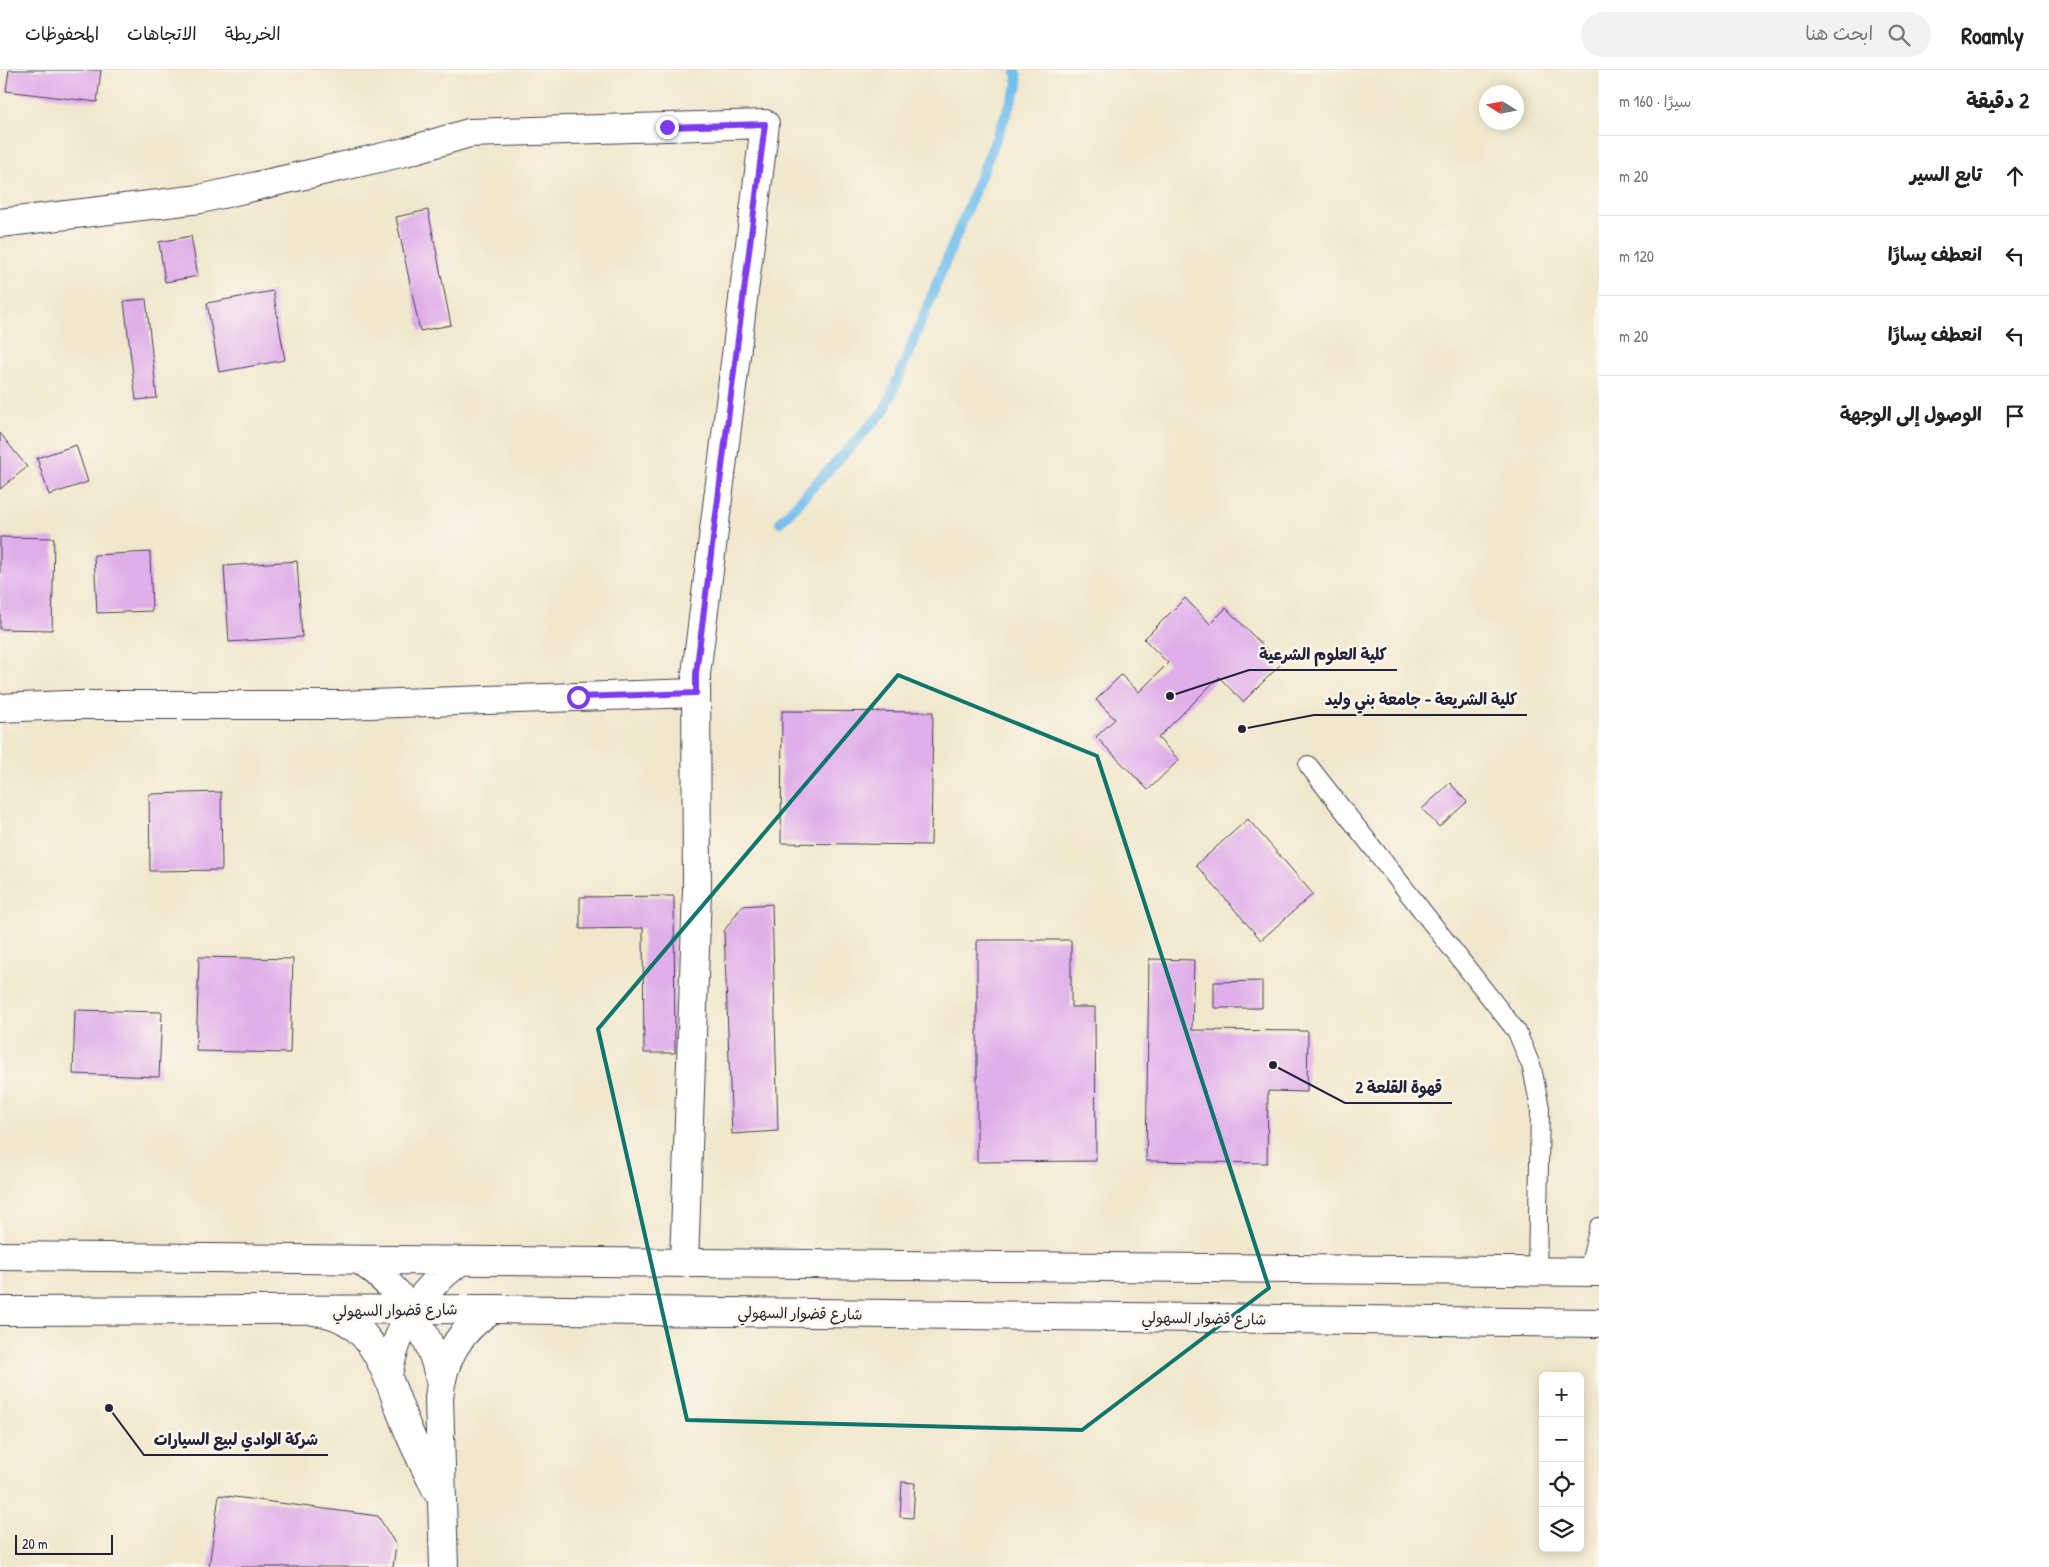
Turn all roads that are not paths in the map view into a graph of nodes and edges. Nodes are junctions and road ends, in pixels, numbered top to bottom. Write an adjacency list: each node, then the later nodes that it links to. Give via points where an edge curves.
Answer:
1 (0, 223): 2 (main road, via 200,199 405,152 469,133 765,124)
2 (696, 693): 3 (main road, via 342,705); 9 (main road, via 697,891)
3 (0, 708)
4 (1308, 765): 10 (lane, via 1517,1032 1532,1068 1540,1108)
5 (1599, 1227): 11 (lane)
6 (0, 1256): 7 (main road)
7 (360, 1260): 8 (main road); 12 (main road, via 379,1274)
8 (460, 1261): 9 (main road); 12 (main road, via 425,1291)
9 (684, 1263): 10 (main road)
10 (1537, 1272): 11 (main road)
11 (1594, 1272)
12 (412, 1309): 13 (main road, شارع قضوار السهولي); 15 (main road, شارع قضوار السهولي); 17 (main road, via 398,1337); 18 (main road, via 430,1343)
13 (492, 1310): 16 (main road, شارع قضوار السهولي); 18 (main road, via 464,1332 445,1363)
14 (0, 1311): 15 (main road, شارع قضوار السهولي)
15 (314, 1311): 17 (main road, via 329,1312 364,1336 378,1352)
16 (1599, 1323)
17 (388, 1374): 19 (main road, via 416,1448)
18 (440, 1380): 19 (main road)
19 (440, 1496): 20 (main road)
20 (444, 1567)

